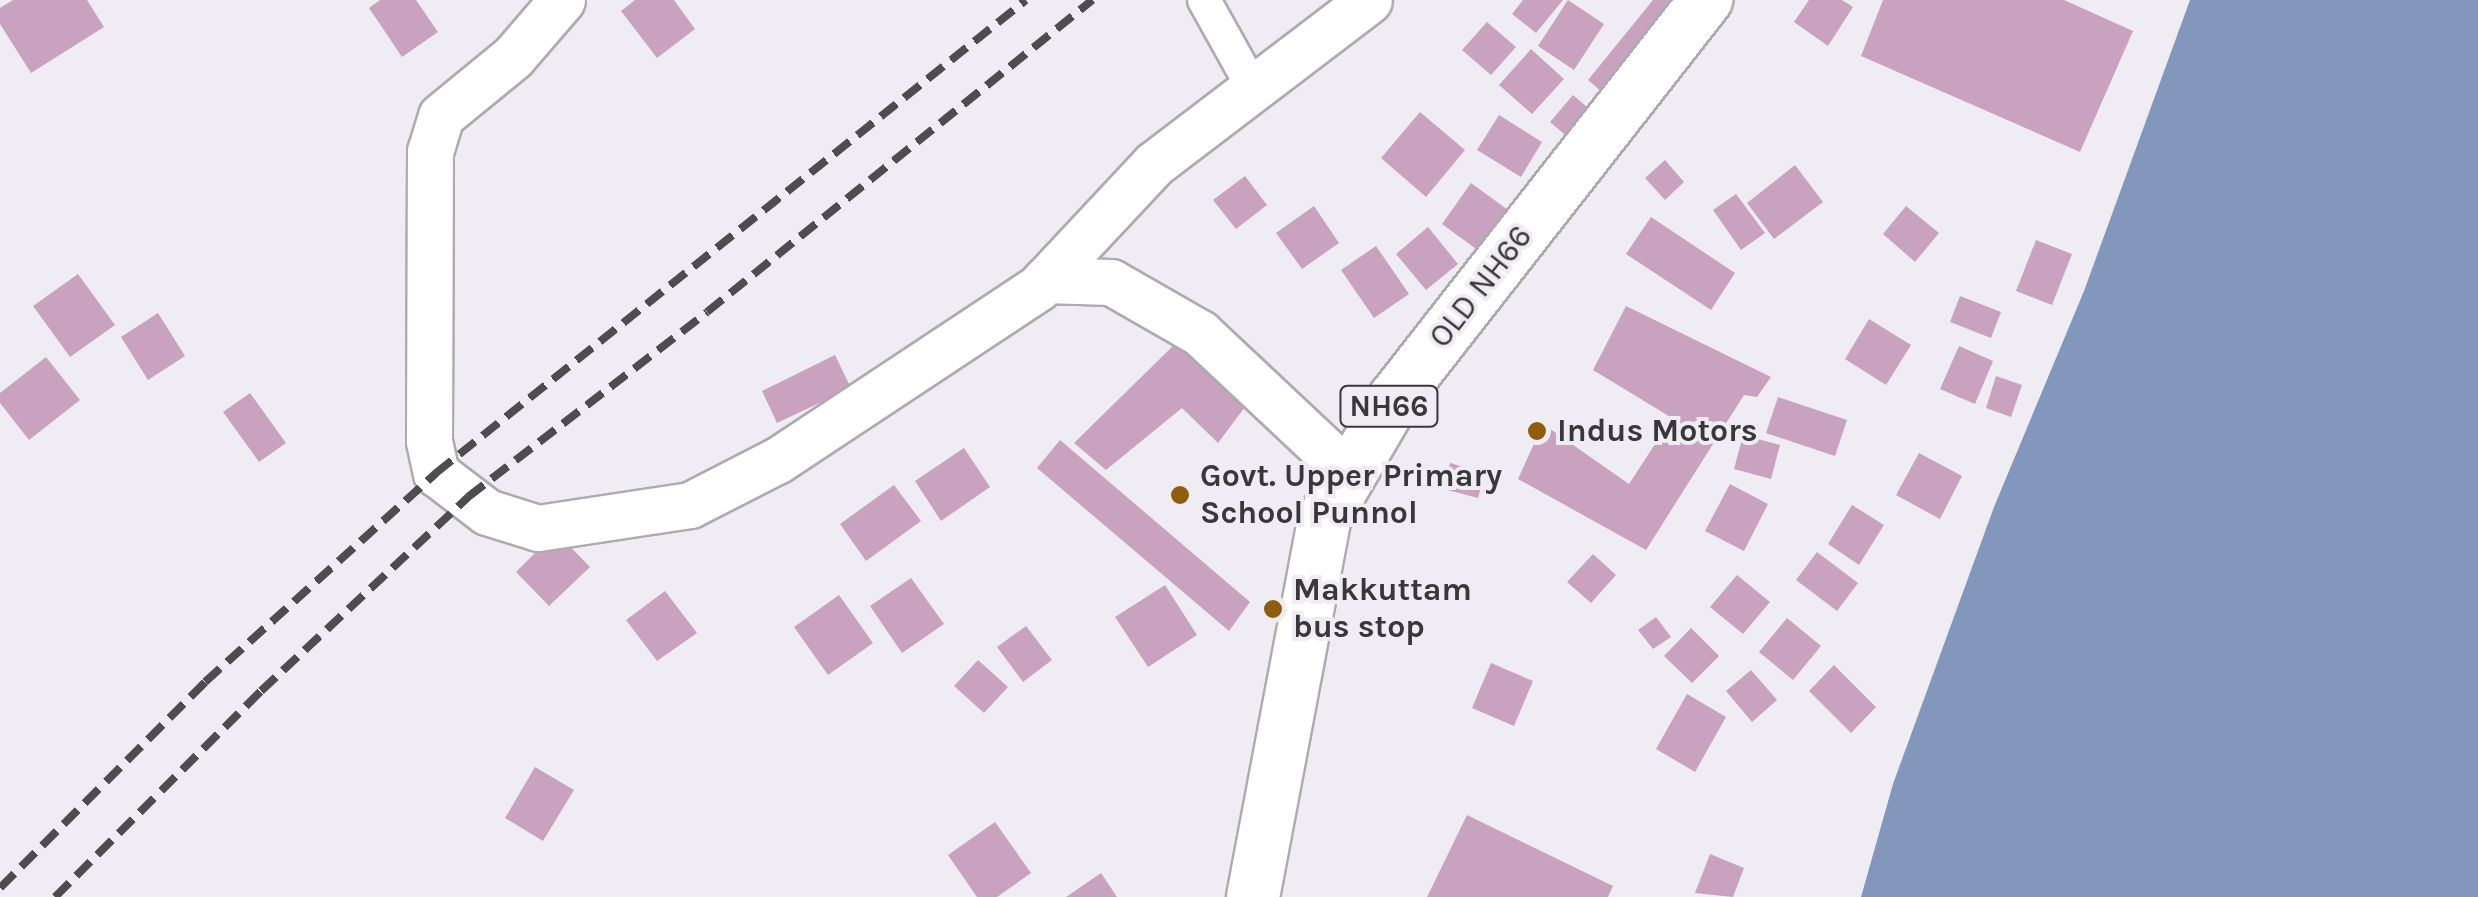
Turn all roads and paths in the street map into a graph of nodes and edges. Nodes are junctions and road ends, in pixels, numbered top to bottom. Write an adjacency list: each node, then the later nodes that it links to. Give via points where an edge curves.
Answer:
1 (562, 0): 6 (main road, via 512,56 442,116 430,151 429,441 436,473 487,512 538,528 690,505 778,460)
2 (1204, 0): 5 (street)
3 (1369, 0): 5 (main road)
4 (1706, 0): 7 (main road, OLD NH66 / NH66, via 1394,399)
5 (1254, 90): 6 (main road, via 1154,164)
6 (1045, 280): 7 (main road, via 1111,282 1200,333)
7 (1350, 474): 8 (main road, OLD NH66 / NH66, via 1325,517)
8 (1252, 897)

